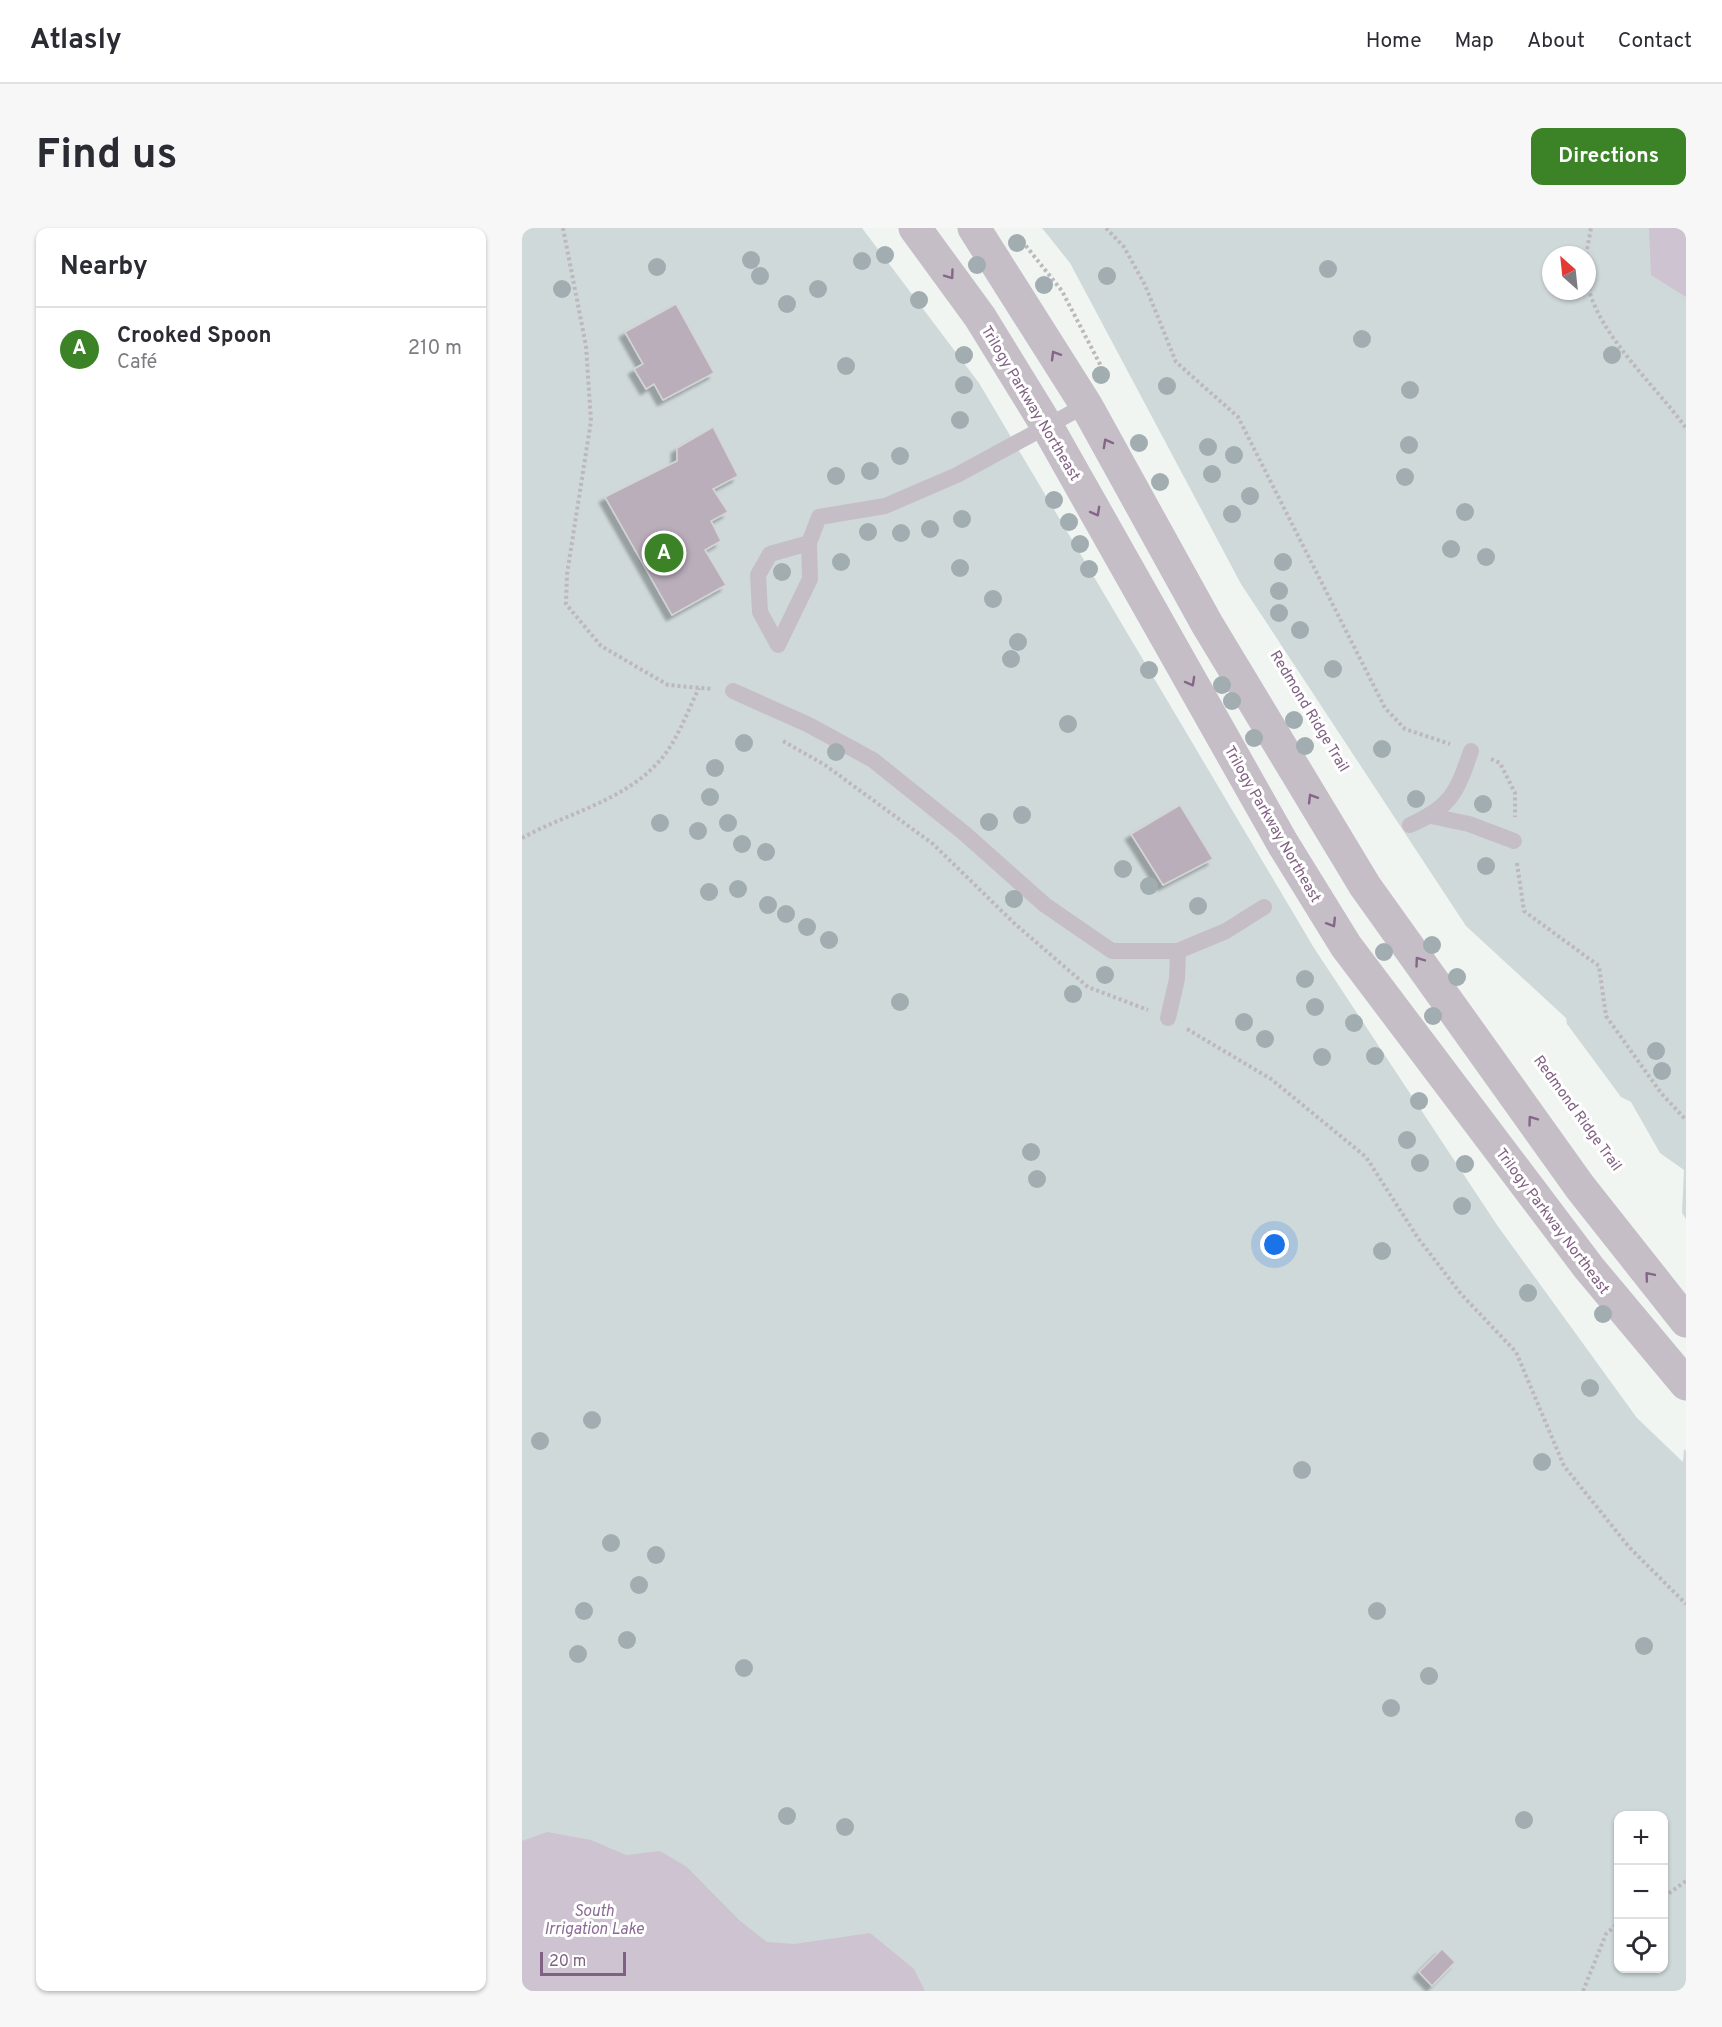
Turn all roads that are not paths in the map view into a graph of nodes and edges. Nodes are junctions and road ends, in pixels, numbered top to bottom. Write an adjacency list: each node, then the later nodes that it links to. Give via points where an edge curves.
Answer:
1 (915, 228): 4 (street, Trilogy Parkway Northeast, one-way to 4, via 980,317)
2 (974, 228): 3 (street, one-way to 2)
3 (1086, 405): 4 (lane); 14 (street, one-way to 3, via 1580,1187 1365,886 1207,624)
4 (1047, 426): 5 (lane, via 957,475 885,506 819,517); 15 (street, Trilogy Parkway Northeast, one-way to 15, via 1283,844 1346,946 1588,1268)
5 (808, 543): 5 (lane, via 810,579 778,645 760,612 758,575 770,554)
6 (733, 691): 12 (lane, via 873,760 1045,904 1112,951)
7 (1471, 751): 8 (lane, via 1450,800)
8 (1431, 816): 9 (lane); 10 (lane, via 1469,824)
9 (1410, 825)
10 (1514, 841)
11 (1264, 907): 12 (lane, via 1226,931)
12 (1178, 951): 13 (lane, via 1177,979)
13 (1168, 1018)
14 (1686, 1321)
15 (1686, 1384)

